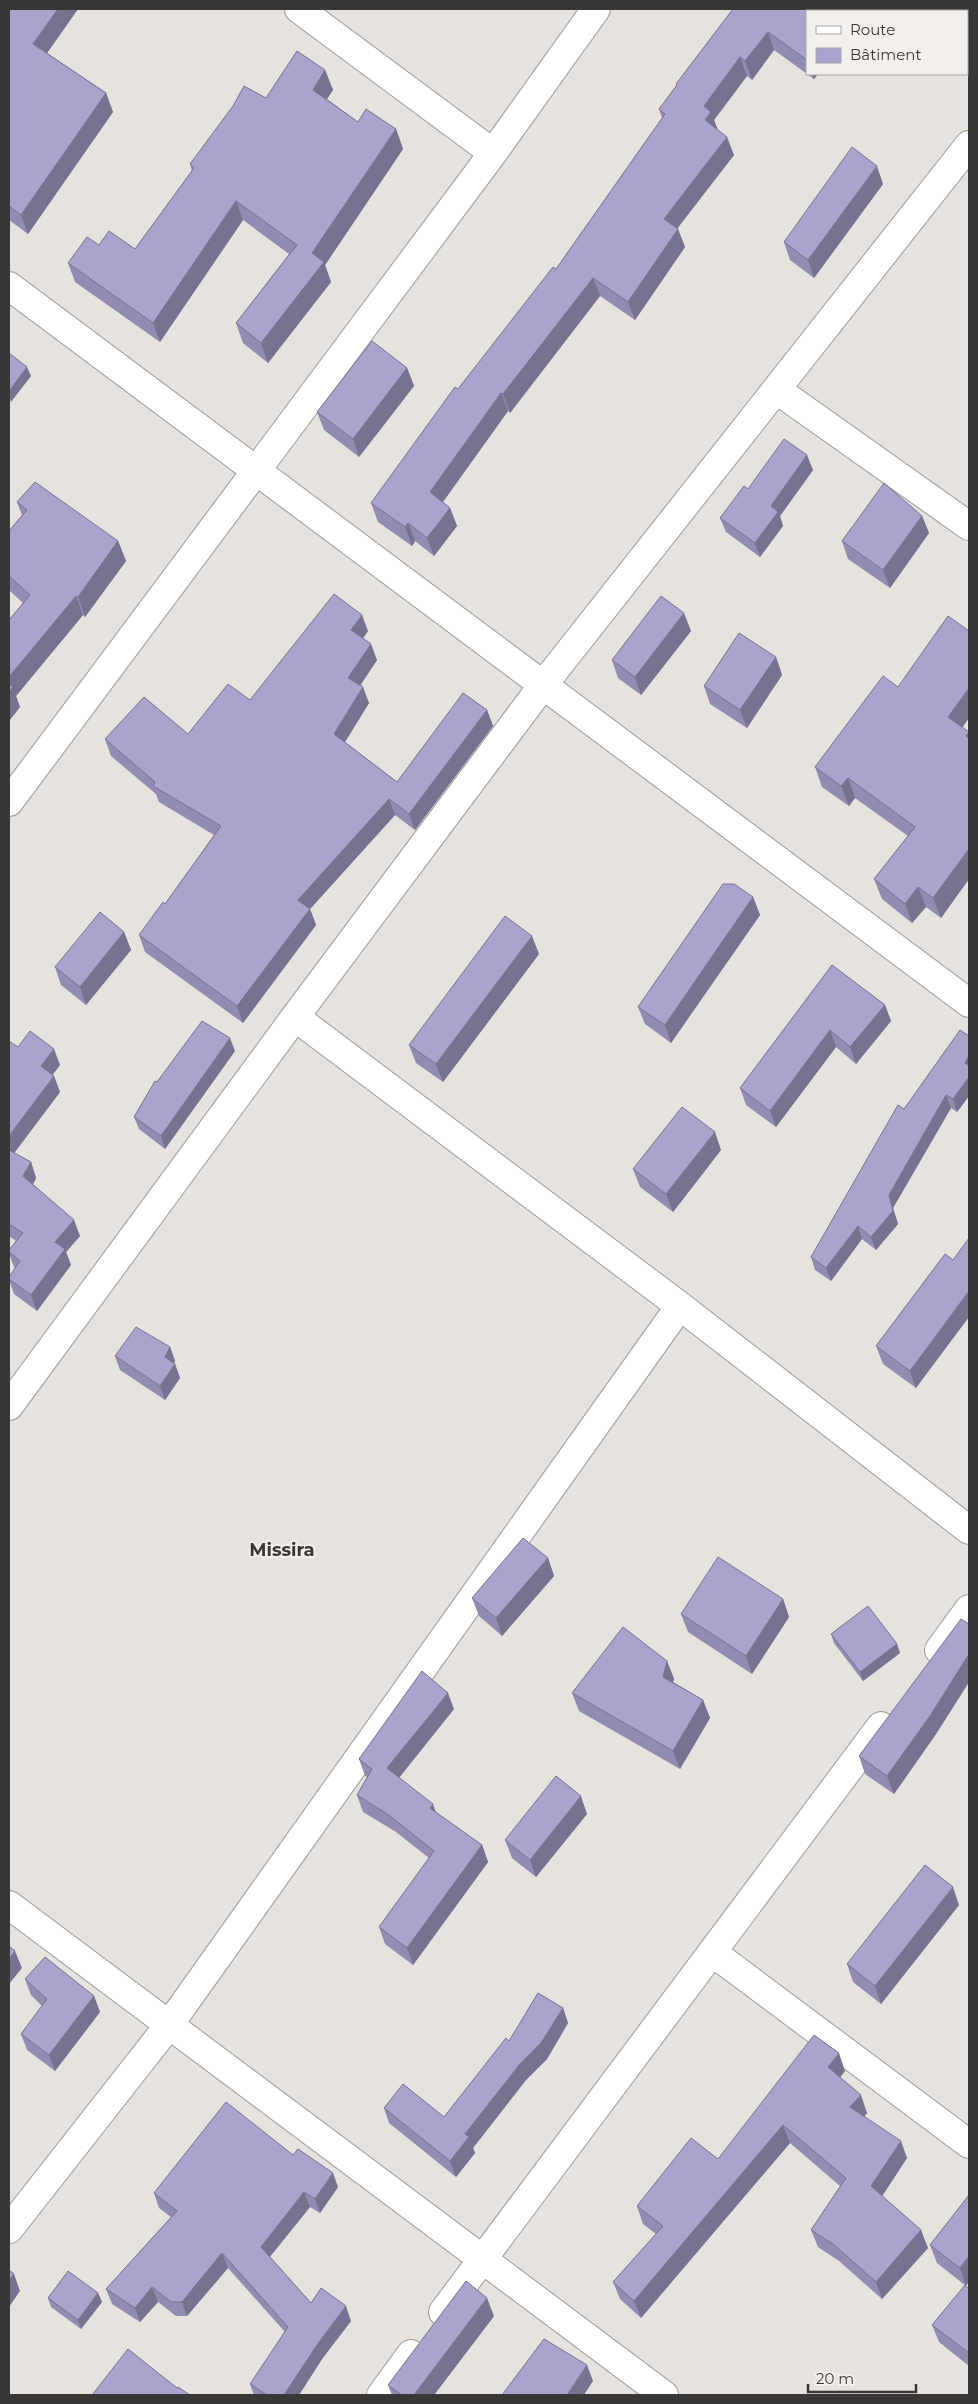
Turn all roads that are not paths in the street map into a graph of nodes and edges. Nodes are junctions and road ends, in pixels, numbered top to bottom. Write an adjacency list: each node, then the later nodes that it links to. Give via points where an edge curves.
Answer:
1 (299, 9): 4 (street)
2 (596, 9): 4 (street)
3 (969, 145): 6 (street)
4 (493, 153): 7 (street)
5 (9, 286): 7 (street)
6 (776, 390): 8 (street); 9 (street)
7 (257, 471): 9 (street); 10 (street)
8 (969, 526)
9 (543, 685): 11 (street); 12 (street)
10 (9, 802)
11 (969, 1003)
12 (295, 1017): 13 (street); 14 (street)
13 (680, 1306): 15 (street); 21 (street)
14 (9, 1406)
15 (969, 1530)
16 (969, 1609): 17 (street)
17 (921, 1673)
18 (898, 1705): 20 (street)
19 (9, 1905): 21 (street)
20 (712, 1952): 22 (street); 24 (street)
21 (169, 2025): 23 (street); 24 (street)
22 (969, 2144)
23 (9, 2229)
24 (482, 2260): 25 (street); 26 (street)
25 (380, 2395)
26 (664, 2395)

